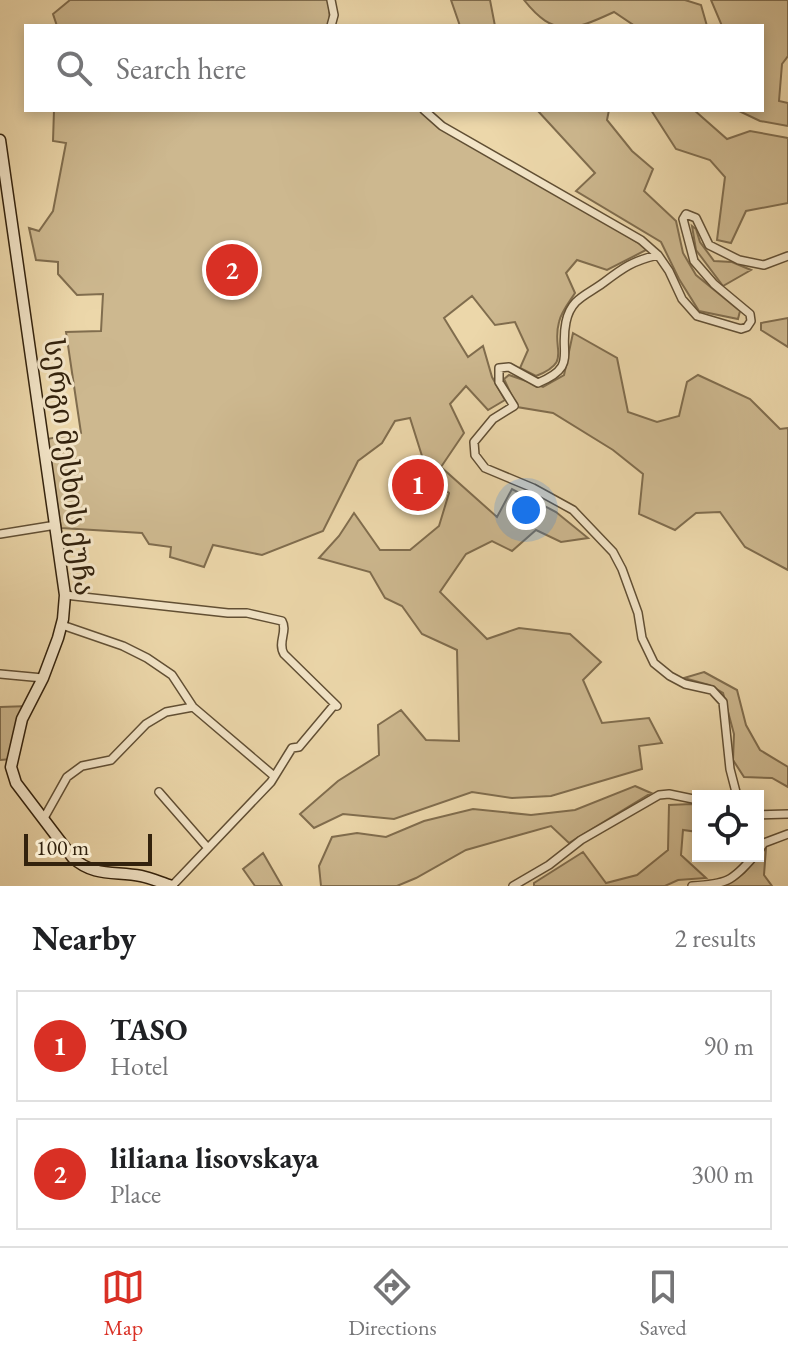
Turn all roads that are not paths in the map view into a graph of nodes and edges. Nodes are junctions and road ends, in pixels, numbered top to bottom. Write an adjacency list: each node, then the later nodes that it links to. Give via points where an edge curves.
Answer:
1 (331, 0): 2 (street)
2 (332, 24)
3 (426, 112): 5 (street)
4 (0, 143): 7 (street, სერგი მესხის ქუჩა)
5 (658, 255): 6 (street, via 697,316 741,329 751,321 750,314 694,261 686,214 696,218 709,245 739,260 764,265); 15 (street, via 637,260 579,296 566,320 564,363 556,375 538,383 509,367 499,368 499,382 514,406 493,419 474,442 475,455 485,468 573,510 613,552 654,663 685,684 712,690 723,702)
6 (788, 256)
7 (56, 525): 8 (street); 9 (street, სერგი მესხის ქუჩა)
8 (0, 534)
9 (65, 595): 10 (street, სერგი მესხის ქუჩა); 14 (street, via 282,621 284,654 336,705 299,747 292,748)
10 (62, 625): 12 (street, სერგი მესხის ქუჩა); 13 (street, via 147,658 172,675)
11 (0, 674): 12 (street)
12 (43, 678): 20 (street, სერგი მესხის ქუჩა, via 22,719 11,767 16,783)
13 (193, 707): 14 (street); 20 (street, via 166,712 146,724 111,760 82,766 67,777)
14 (274, 776): 23 (street)
15 (735, 790)
16 (159, 792): 23 (street)
17 (692, 799): 26 (street, via 659,795)
18 (788, 814): 19 (street)
19 (764, 815)
20 (44, 818): 25 (street, სერგი მესხის ქუჩა, via 83,867)
21 (788, 834): 22 (street)
22 (764, 843)
23 (207, 847): 25 (street)
24 (749, 862): 27 (street, via 724,884)
25 (172, 886)
26 (513, 886)
27 (692, 886)

